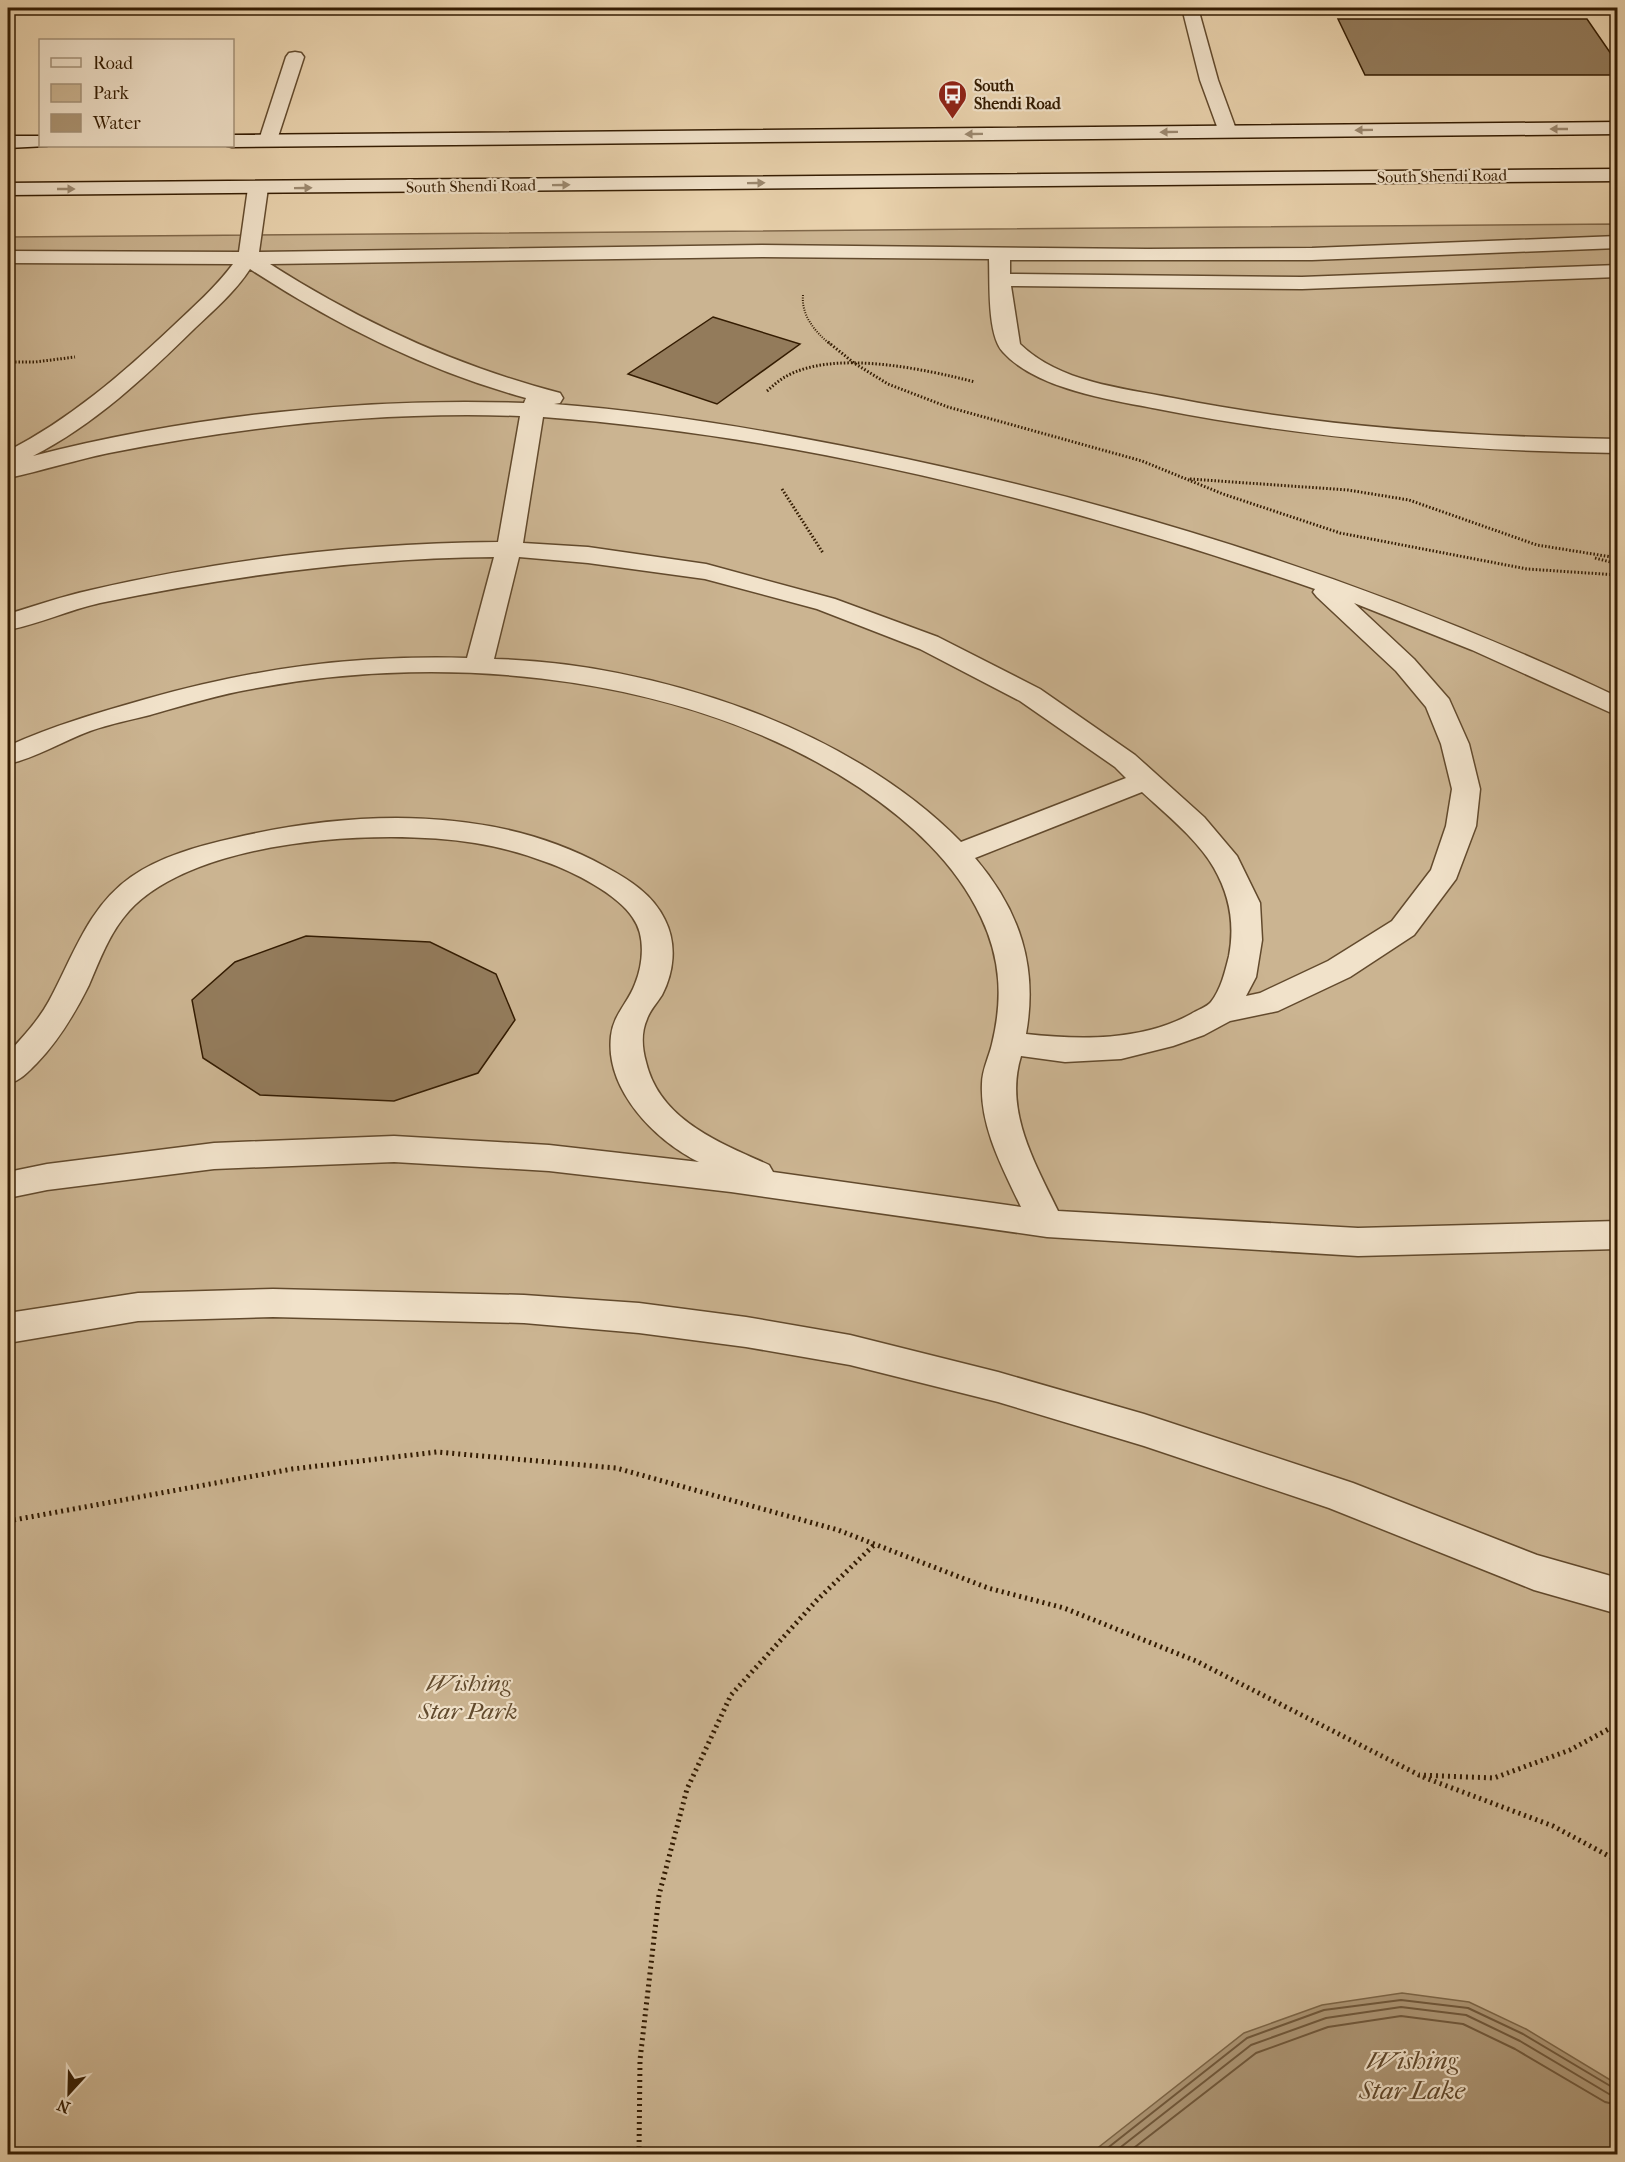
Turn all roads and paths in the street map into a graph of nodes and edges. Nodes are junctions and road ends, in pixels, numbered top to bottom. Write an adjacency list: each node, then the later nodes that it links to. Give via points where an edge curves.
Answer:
1 (1190, 8): 4 (street)
2 (295, 57): 5 (street)
3 (1617, 128): 4 (street, one-way to 4)
4 (1228, 132): 5 (street, one-way to 5)
5 (268, 140): 6 (street)
6 (234, 141)
7 (8, 142): 8 (street)
8 (39, 142)
9 (1617, 175): 10 (street, South Shendi Road, one-way to 9)
10 (258, 188): 11 (street, South Shendi Road, one-way to 10); 16 (street)
11 (8, 189)
12 (1617, 242): 14 (street, via 1312,254)
13 (818, 252): 14 (street); 16 (street); 24 (path, via 805,280 802,307 818,334 888,384 948,407 1142,461)
14 (999, 253): 18 (street)
15 (8, 257): 16 (street)
16 (248, 258): 19 (street, via 327,307 418,355); 22 (street, via 209,303 123,384 75,422)
17 (1617, 271): 18 (street, via 1313,283)
18 (1001, 280): 21 (street, via 1008,344 1022,360 1062,378 1116,393 1273,423 1393,437)
19 (535, 402): 20 (street); 23 (street, via 281,419 146,439); 25 (street)
20 (763, 438): 27 (path, via 785,497); 31 (street, via 1004,488 1221,548)
21 (1617, 446)
22 (8, 460)
23 (8, 471)
24 (1186, 479): 26 (path, via 1348,490 1409,500 1537,545); 30 (path, via 1340,533 1527,569)
25 (509, 549): 32 (street, via 417,550 304,561 93,597); 33 (street); 36 (street, via 588,555 706,572 826,604 929,642 1030,695)
26 (1569, 551): 28 (path); 29 (path)
27 (827, 556)
28 (1617, 558)
29 (1617, 564)
30 (1617, 575)
31 (1311, 579): 34 (street, via 1509,658); 38 (street, via 1405,665 1439,705 1455,744 1466,789 1461,826 1445,872 1403,928 1339,969 1267,1003)
32 (8, 622)
33 (480, 664): 35 (street, via 392,665 290,674 184,696 79,726); 37 (street, via 552,670 627,683 718,708 798,741 865,778 934,832)
34 (1617, 708)
35 (8, 756)
36 (1146, 780): 37 (street); 38 (street, via 1194,824 1227,863 1245,903 1247,940 1240,977)
37 (956, 855): 39 (street, via 972,873 998,920 1014,967 1014,1007)
38 (1222, 1011): 39 (street, via 1194,1027 1121,1047 1065,1050)
39 (1008, 1043): 43 (street, via 998,1083 1004,1133)
40 (8, 1072): 42 (street, via 37,1045 56,1017 97,931 113,910 132,890 185,860 251,842 352,828 480,835 531,846 590,868 634,900 649,918 658,959 654,981 632,1017 627,1035 626,1056 632,1076 663,1119 687,1140)
41 (8, 1185): 42 (street, via 214,1156 394,1149 549,1158)
42 (783, 1187): 43 (street)
43 (1047, 1224): 44 (street, via 1358,1242)
44 (1617, 1235)
45 (8, 1328): 48 (street, via 138,1307 273,1303 524,1309 746,1332 850,1350 998,1387 1144,1430 1339,1495 1534,1572)
46 (8, 1521): 47 (path, via 292,1469 437,1452 616,1468 838,1530)
47 (875, 1544): 50 (path, via 988,1588 1064,1608 1196,1661); 52 (path, via 731,1695 687,1789 659,1895 640,2060)
48 (1617, 1596)
49 (1617, 1724): 50 (path, via 1570,1750 1494,1778)
50 (1419, 1775): 51 (path, via 1553,1826)
51 (1617, 1861)
52 (639, 2154)

